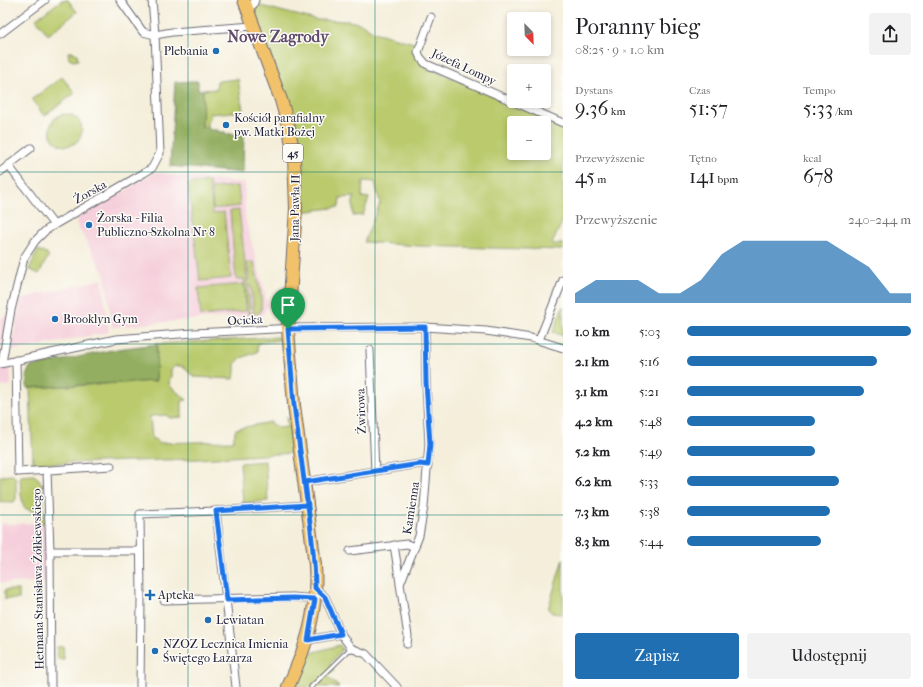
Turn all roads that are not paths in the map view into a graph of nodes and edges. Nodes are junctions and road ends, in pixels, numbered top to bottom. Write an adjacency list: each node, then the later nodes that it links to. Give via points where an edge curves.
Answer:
1 (45, 0): 7 (street)
2 (120, 0): 8 (street, via 144,32)
3 (152, 0): 8 (street, Żorska)
4 (249, 3): 6 (main road, Jana Pawła II / 45)
5 (431, 17): 9 (street, Józefa Lompy, via 418,52 426,64)
6 (253, 26): 8 (street); 16 (main road, Jana Pawła II / 45, via 283,106 294,157 296,208)
7 (0, 34)
8 (155, 35): 13 (street, Żorska, via 161,146 158,159 152,168 138,178)
9 (563, 123)
10 (31, 148): 11 (street)
11 (8, 166): 12 (street); 13 (street)
12 (0, 172)
13 (54, 225): 21 (street, Żorska, via 35,240 24,258)
14 (563, 280): 17 (street)
15 (425, 327): 16 (street, Ocicka); 17 (street, Ocicka, via 501,332); 22 (street, Kamienna, via 430,444)
16 (288, 329): 20 (street, Ocicka, via 116,339); 26 (main road, 45)
17 (539, 340): 18 (street, Ocicka)
18 (563, 348)
19 (370, 350): 25 (street, Żwirowa)
20 (16, 360): 21 (street, Ocicka); 24 (street, Hetmana Stanisława Żółkiewskiego, via 18,472)
21 (1, 364)
22 (428, 465): 25 (street); 30 (street, Kamienna, via 424,507 419,536)
23 (111, 466): 24 (street, Hetmana Stanisława Żółkiewskiego)
24 (47, 471): 32 (street, Hetmana Stanisława Żółkiewskiego)
25 (375, 471): 26 (street)
26 (305, 482): 27 (main road, 45)
27 (308, 505): 28 (street); 35 (main road, 45, via 315,565)
28 (216, 511): 31 (street, via 140,514); 37 (street)
29 (394, 545): 30 (street, Kamienna, via 407,544); 33 (street, Kamienna); 34 (street, Kamienna)
30 (414, 547): 34 (street, Kamienna)
31 (140, 550): 32 (street); 43 (street)
32 (50, 551): 42 (street, Hetmana Stanisława Żółkiewskiego)
33 (350, 551)
34 (400, 584): 40 (street, Kamienna)
35 (315, 593): 37 (street, via 293,598); 38 (street, via 325,597); 39 (main road, 45)
36 (164, 600): 37 (street)
37 (227, 600): 44 (street)
38 (341, 634): 39 (street); 41 (street)
39 (308, 640): 45 (main road, 45)
40 (407, 644)
41 (352, 648): 46 (lane); 47 (street, via 366,654)
42 (50, 687)
43 (140, 687)
44 (236, 687)
45 (288, 687)
46 (311, 687)
47 (397, 687)

